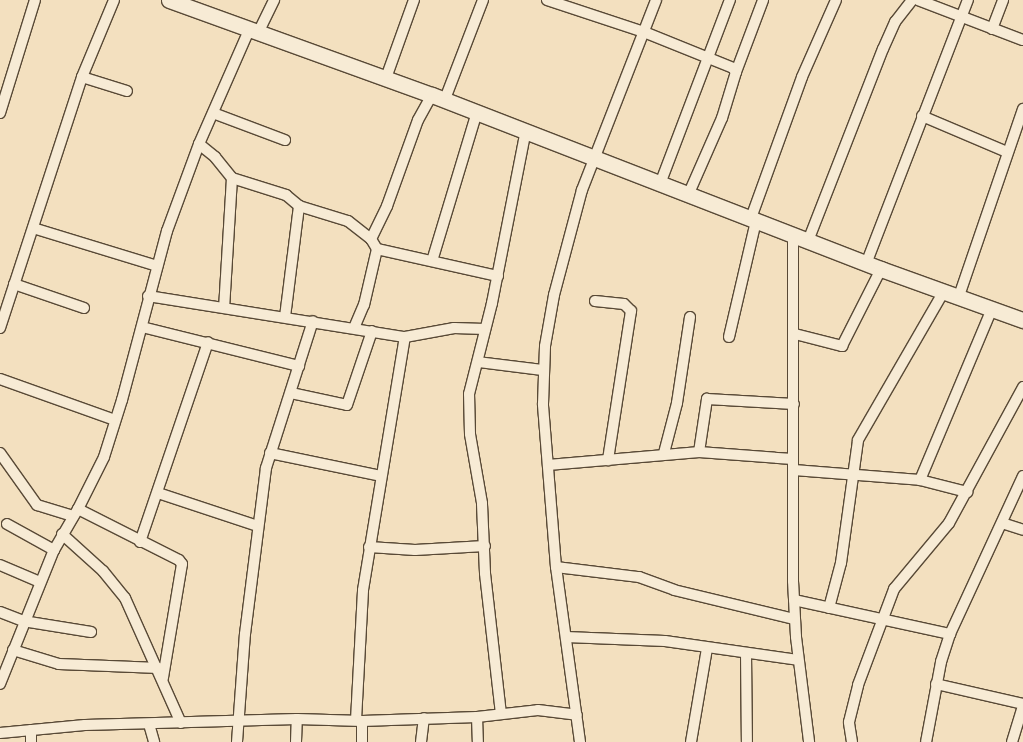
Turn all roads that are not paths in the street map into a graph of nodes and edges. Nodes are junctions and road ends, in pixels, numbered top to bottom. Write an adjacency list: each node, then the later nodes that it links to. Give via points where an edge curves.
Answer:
1 (36, 0): 29 (street)
2 (114, 0): 23 (street)
3 (274, 0): 18 (street)
4 (414, 0): 24 (street)
5 (483, 0): 26 (street)
6 (547, 0): 19 (street)
7 (656, 0): 19 (street)
8 (730, 0): 21 (street)
9 (763, 0): 22 (street)
10 (836, 0): 41 (street, via 802,77)
11 (912, 0): 45 (street, via 895,22)
12 (918, 0): 16 (street)
13 (968, 0): 16 (street)
14 (1003, 0): 17 (street)
15 (175, 1): 18 (street)
16 (962, 17): 17 (street); 31 (street)
17 (992, 29): 20 (street)
18 (254, 32): 24 (street); 30 (street)
19 (644, 32): 21 (street); 36 (street)
20 (1023, 40)
21 (710, 56): 22 (street); 38 (street)
22 (736, 72): 39 (street, via 713,145)
23 (82, 76): 25 (street); 42 (street)
24 (386, 78): 26 (street)
25 (128, 91)
26 (438, 97): 28 (street); 44 (street, via 418,120 387,206)
27 (1023, 109): 35 (street)
28 (477, 112): 32 (street); 47 (street)
29 (0, 113)
30 (213, 113): 33 (street); 34 (street)
31 (922, 116): 35 (street); 48 (street)
32 (526, 130): 36 (street); 51 (street)
33 (285, 140)
34 (199, 144): 37 (street, via 220,162); 49 (street)
35 (1007, 152): 55 (street)
36 (594, 157): 38 (street); 75 (street, via 554,295)
37 (232, 178): 40 (street, via 286,195); 58 (street)
38 (660, 184): 39 (street)
39 (689, 193): 41 (street)
40 (299, 206): 44 (street, via 348,221); 60 (street)
41 (754, 219): 43 (street); 71 (street)
42 (33, 228): 49 (street); 52 (street)
43 (793, 236): 45 (street); 69 (street)
44 (371, 239): 46 (street)
45 (808, 241): 48 (street)
46 (377, 249): 47 (street); 66 (street, via 364,305)
47 (432, 261): 51 (street)
48 (866, 264): 50 (street)
49 (156, 266): 54 (street)
50 (881, 270): 53 (street); 69 (street, via 842,346)
51 (498, 276): 67 (street)
52 (14, 284): 57 (street); 64 (street)
53 (944, 291): 55 (street); 91 (street, via 865,426 855,456)
54 (148, 296): 58 (street); 65 (street)
55 (959, 296): 59 (street)
56 (595, 301): 86 (street, via 624,304 631,311)
57 (84, 308)
58 (224, 308): 60 (street)
59 (992, 309): 62 (street); 92 (street)
60 (285, 317): 63 (street)
61 (690, 317): 84 (street)
62 (1022, 318)
63 (313, 321): 66 (street); 74 (street)
64 (1, 322)
65 (142, 326): 72 (street); 80 (street)
66 (354, 328): 68 (street)
67 (485, 329): 70 (street, via 461,327); 73 (street)
68 (372, 332): 70 (street); 78 (street, via 347,405)
69 (795, 334): 79 (street)
70 (405, 337): 89 (street)
71 (729, 337)
72 (208, 342): 74 (street); 94 (street)
73 (478, 362): 75 (street); 102 (street, via 469,394 470,422)
74 (299, 366): 78 (street)
75 (542, 370): 87 (street)
76 (0, 379): 80 (street)
77 (1023, 387): 93 (street)
78 (291, 393): 83 (street)
79 (794, 404): 82 (street, via 706,399); 85 (street)
80 (115, 420): 95 (street, via 99,469)
81 (0, 452): 95 (street, via 37,505)
82 (698, 452): 84 (street); 85 (street)
83 (270, 453): 89 (street); 98 (street)
84 (664, 453): 86 (street)
85 (793, 459): 88 (street)
86 (608, 460): 87 (street)
87 (548, 465): 106 (street)
88 (794, 470): 91 (street); 108 (street)
89 (381, 476): 103 (street)
90 (1023, 476): 96 (street)
91 (855, 477): 92 (street); 109 (street)
92 (920, 480): 93 (street)
93 (967, 492): 112 (street, via 940,537 901,579)
94 (158, 493): 98 (street); 101 (street)
95 (75, 512): 100 (street); 101 (street)
96 (1002, 523): 99 (street); 115 (street)
97 (7, 524): 104 (street)
98 (258, 526): 132 (street)
99 (1023, 530)
100 (62, 534): 104 (street); 121 (street, via 116,585 133,612)
101 (140, 542): 121 (street, via 180,560 182,564)
102 (485, 546): 103 (street, via 415,550); 125 (street, via 485,573)
103 (369, 547): 130 (street, via 363,590)
104 (54, 550): 107 (street)
105 (0, 565): 107 (street)
106 (556, 567): 111 (street, via 640,577 674,590); 116 (street)
107 (40, 582): 113 (street)
108 (794, 600): 109 (street); 111 (street)
109 (829, 608): 112 (street)
110 (0, 612): 113 (street)
111 (794, 618): 120 (street)
112 (880, 620): 115 (street); 147 (street, via 853,704 848,732)
113 (23, 621): 114 (street); 118 (street)
114 (91, 632)
115 (950, 634): 123 (street)
116 (566, 637): 117 (street, via 637,638); 126 (street)
117 (707, 648): 119 (street); 144 (street)
118 (13, 650): 121 (street, via 59,664); 122 (street)
119 (746, 653): 120 (street); 145 (street)
120 (798, 660): 146 (street)
121 (161, 673): 131 (street)
122 (0, 684)
123 (936, 684): 124 (street); 148 (street)
124 (1023, 705): 149 (street)
125 (502, 714): 126 (street, via 551,710); 127 (street)
126 (577, 715): 143 (street)
127 (477, 717): 128 (street); 142 (street)
128 (424, 718): 130 (street); 141 (street)
129 (297, 719): 130 (street); 132 (street); 139 (street)
130 (359, 721): 140 (street)
131 (181, 723): 132 (street); 133 (street)
132 (238, 723): 138 (street)
133 (149, 724): 134 (street); 137 (street)
134 (31, 730): 135 (street); 136 (street)
135 (0, 733)
136 (31, 742)
137 (154, 742)
138 (238, 742)
139 (296, 742)
140 (362, 742)
141 (421, 742)
142 (478, 742)
143 (580, 742)
144 (691, 742)
145 (746, 742)
146 (809, 742)
147 (852, 742)
148 (926, 742)
149 (1012, 742)

